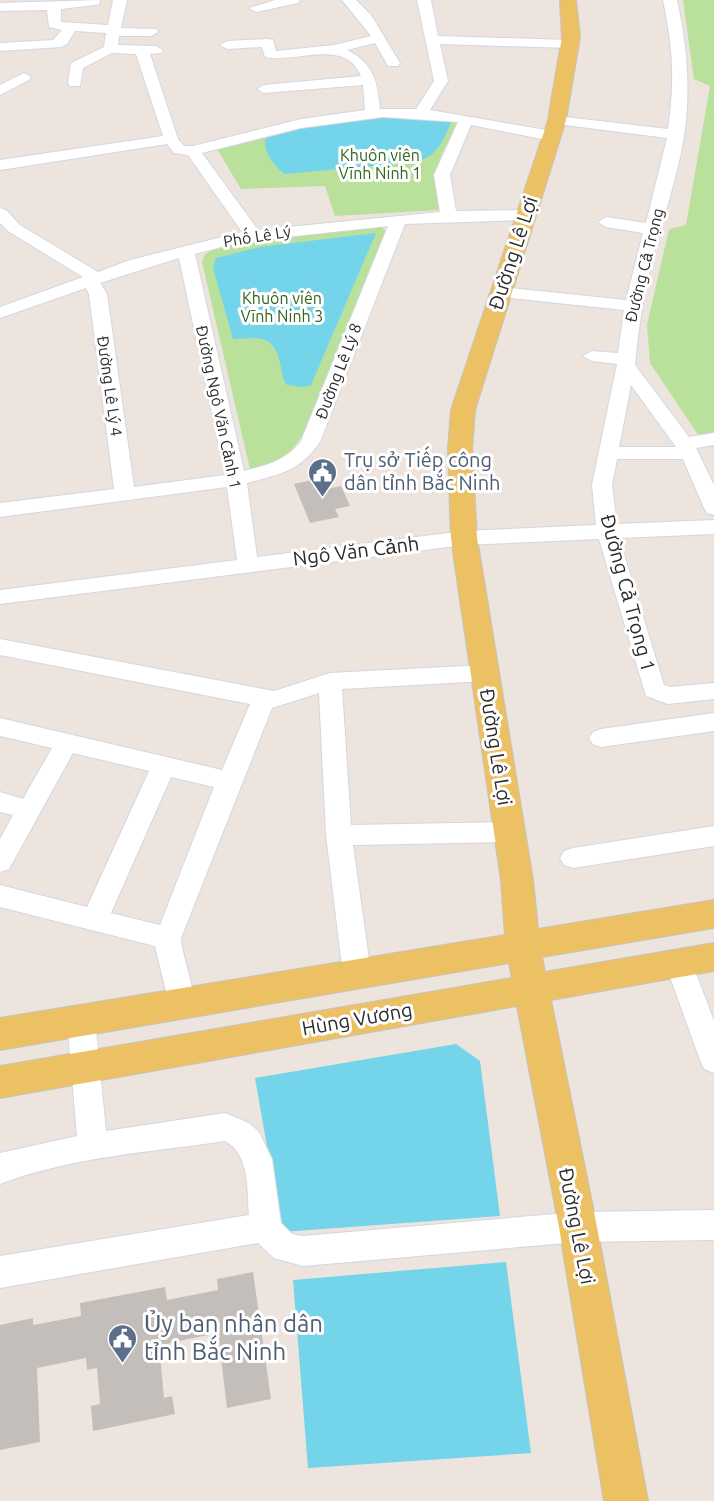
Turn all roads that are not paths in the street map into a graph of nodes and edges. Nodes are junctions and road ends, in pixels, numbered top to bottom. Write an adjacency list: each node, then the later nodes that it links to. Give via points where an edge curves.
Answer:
1 (95, 0): 9 (street)
2 (120, 0): 14 (street)
3 (293, 0): 8 (street)
4 (349, 0): 16 (street)
5 (424, 0): 17 (street)
6 (568, 0): 20 (main road, Đường Lê Lợi)
7 (670, 0): 35 (street, Đường Cả Trọng, via 683,76)
8 (273, 4): 11 (street); 12 (street)
9 (54, 6): 10 (street); 13 (street, via 54,24)
10 (0, 7)
11 (256, 8)
12 (282, 19)
13 (70, 28): 14 (street); 22 (street, via 56,44)
14 (114, 31): 15 (street); 23 (street)
15 (151, 32)
16 (379, 38): 24 (street); 25 (street)
17 (433, 40): 20 (street); 32 (street, via 441,81)
18 (296, 42): 19 (street)
19 (268, 43): 21 (street); 24 (street, via 272,55)
20 (570, 44): 34 (main road, Đường Lê Lợi)
21 (226, 45)
22 (0, 46)
23 (110, 49): 28 (street, via 76,66); 36 (street, via 149,50)
24 (334, 49): 27 (street, via 361,62)
25 (393, 63)
26 (24, 77): 30 (street)
27 (370, 80): 29 (street); 31 (street)
28 (75, 83)
29 (264, 89)
30 (0, 91)
31 (372, 114): 32 (street); 37 (street, via 294,124)
32 (420, 114): 33 (street)
33 (466, 120): 34 (street); 41 (street, via 442,175)
34 (554, 128): 35 (street); 40 (main road, Đường Lê Lợi)
35 (677, 135): 44 (street, Đường Cả Trọng)
36 (171, 139): 37 (street, via 179,150); 38 (street, via 133,148)
37 (193, 151): 45 (street)
38 (0, 165)
39 (0, 213): 47 (street, via 14,228)
40 (525, 215): 41 (street, Phố Lê Lý); 48 (main road, Đường Lê Lợi)
41 (449, 216): 42 (street, Phố Lê Lý)
42 (398, 220): 45 (street, Phố Lê Lý); 56 (street, Đường Lê Lý 8, via 310,442 300,456 285,465)
43 (606, 222): 44 (street)
44 (652, 229): 49 (street, Đường Cả Trọng)
45 (253, 235): 46 (street, Phố Lê Lý)
46 (186, 250): 47 (street, Phố Lê Lý); 56 (street, Đường Ngô Văn Cảnh 1)
47 (93, 279): 50 (street, Phố Lê Lý); 57 (street, Đường Lê Lý 4)
48 (501, 292): 49 (street); 62 (main road, Đường Lê Lợi, via 460,429)
49 (631, 306): 52 (street, Đường Cả Trọng)
50 (0, 314)
51 (592, 356): 52 (street)
52 (626, 362): 54 (street); 55 (street, Đường Cả Trọng 1)
53 (714, 440): 54 (street)
54 (687, 448): 55 (street); 58 (street)
55 (607, 453): 61 (street, Đường Cả Trọng 1, via 602,485)
56 (236, 480): 57 (street, Đường Lê Lý 8); 63 (street, Đường Ngô Văn Cảnh 1)
57 (125, 495): 59 (street, Đường Lê Lý 8)
58 (714, 508)
59 (0, 510)
60 (714, 527): 61 (street, Ngô Văn Cảnh)
61 (607, 532): 62 (street, Ngô Văn Cảnh); 68 (street, Đường Cả Trọng 1, via 654,690 668,696)
62 (464, 538): 63 (street, Ngô Văn Cảnh); 66 (main road, Đường Lê Lợi)
63 (248, 565): 64 (street, Ngô Văn Cảnh)
64 (0, 597)
65 (0, 647): 69 (street)
66 (484, 673): 67 (street); 78 (main road, Đường Lê Lợi)
67 (330, 681): 69 (street, via 288,698); 79 (street)
68 (714, 691)
69 (264, 698): 75 (street)
70 (714, 722): 72 (street)
71 (0, 727): 73 (street)
72 (601, 738)
73 (66, 743): 74 (street); 77 (street)
74 (164, 766): 75 (street); 85 (street)
75 (229, 781): 86 (street)
76 (0, 802): 77 (street)
77 (29, 810): 82 (street)
78 (509, 832): 79 (street); 87 (main road, Đường Lê Lợi)
79 (339, 835): 90 (street)
80 (714, 836): 81 (street)
81 (573, 858)
82 (0, 862)
83 (0, 896): 85 (street)
84 (714, 914): 87 (main road)
85 (94, 920): 86 (street)
86 (168, 938): 92 (street)
87 (523, 948): 90 (main road); 91 (main road, Đường Lê Lợi)
88 (714, 957): 89 (main road, Hùng Vương)
89 (679, 963): 91 (main road, Hùng Vương); 95 (street)
90 (357, 974): 92 (main road)
91 (531, 988): 96 (main road, Hùng Vương); 102 (main road, Đường Lê Lợi)
92 (181, 1003): 93 (main road)
93 (81, 1020): 94 (main road); 96 (street)
94 (0, 1034)
95 (714, 1060)
96 (84, 1067): 97 (main road, Hùng Vương); 98 (street)
97 (0, 1082)
98 (93, 1147): 99 (street, via 9,1164); 101 (street, via 211,1128 239,1132 250,1143 257,1163)
99 (0, 1170)
100 (714, 1225): 102 (street)
101 (266, 1227): 102 (street, via 286,1250 303,1251); 103 (street)
102 (578, 1227): 104 (main road, Đường Lê Lợi)
103 (0, 1272)
104 (626, 1501)

